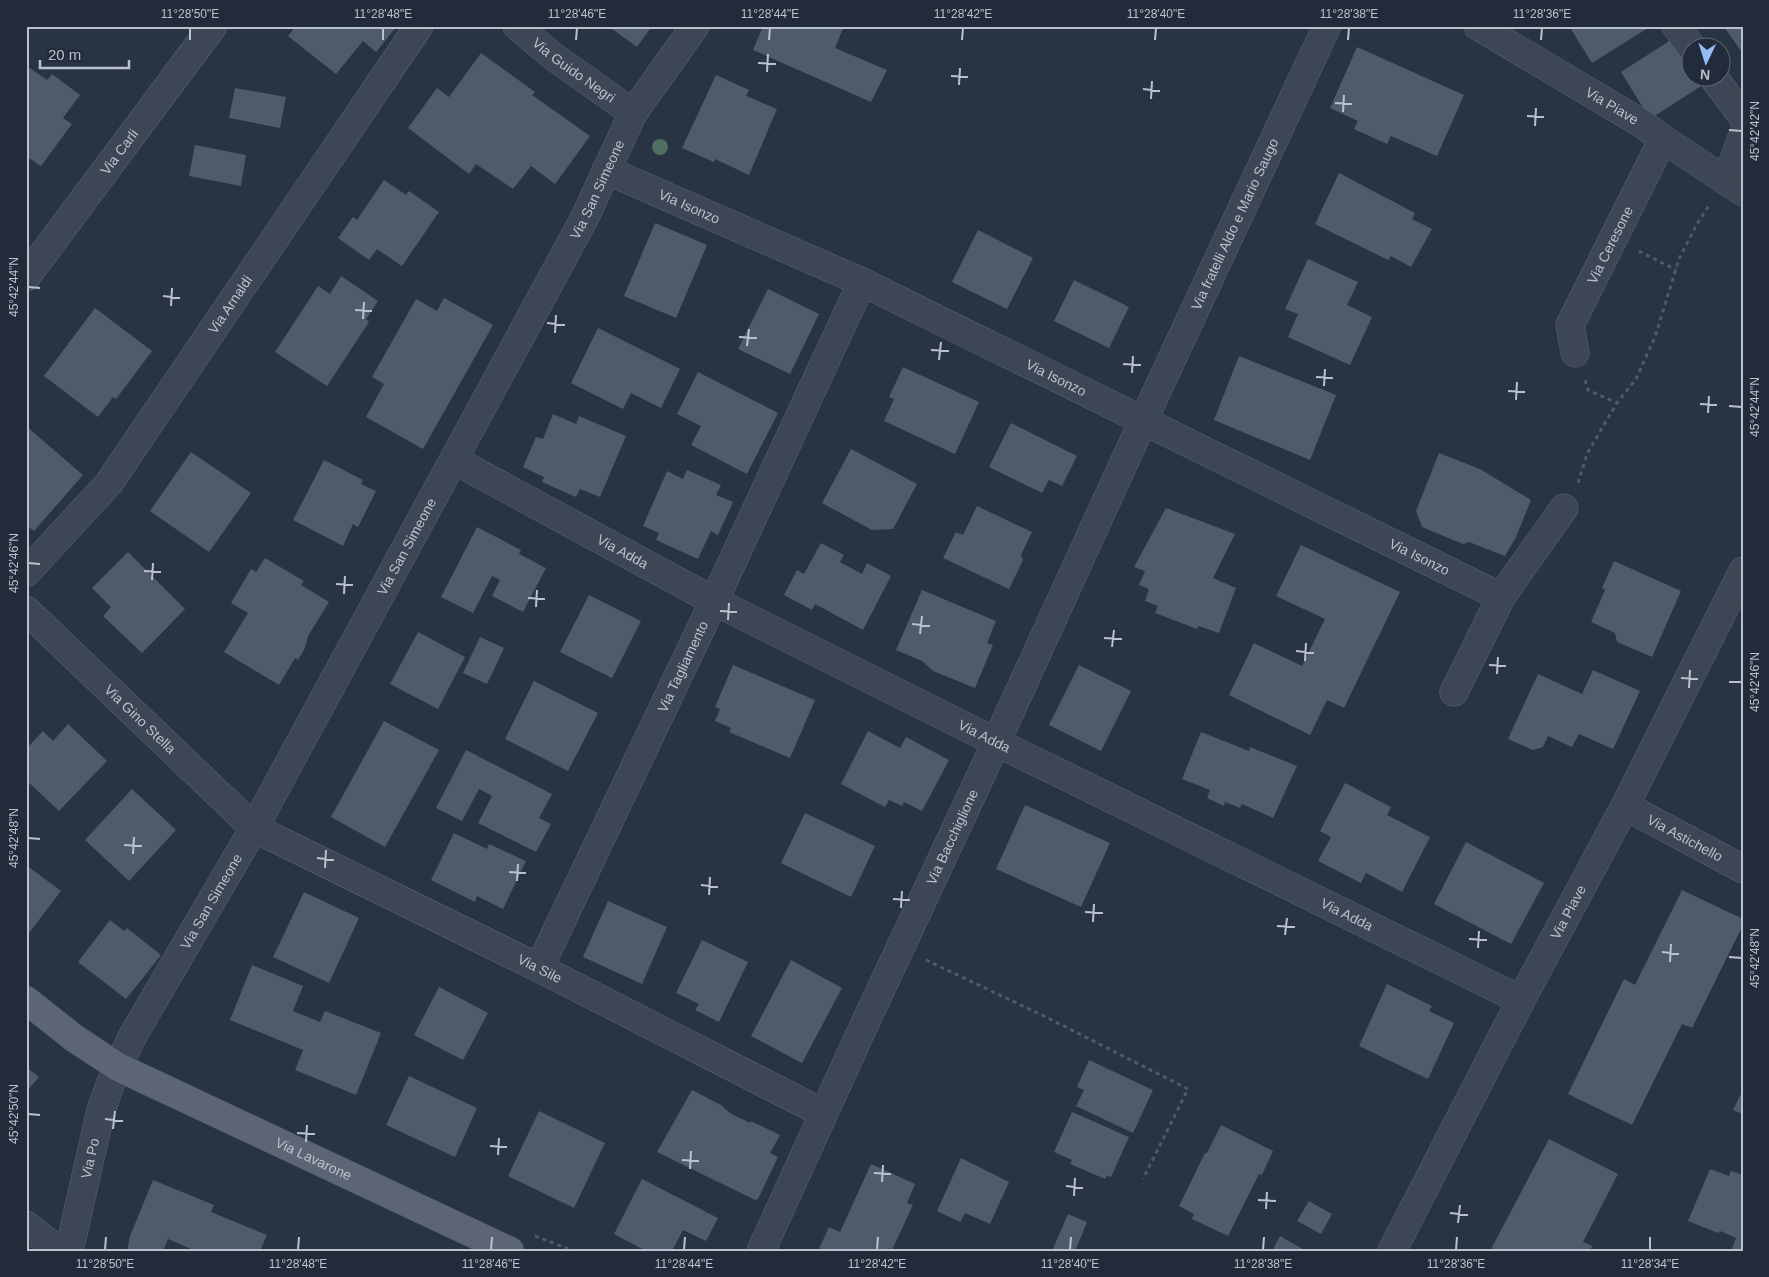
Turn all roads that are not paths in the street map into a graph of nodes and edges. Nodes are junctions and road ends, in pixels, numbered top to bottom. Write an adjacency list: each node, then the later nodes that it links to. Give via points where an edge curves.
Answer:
1 (213, 26): 16 (street, Via Carli)
2 (419, 26): 23 (street, Via Arnaldi, via 109,483)
3 (516, 26): 10 (street, Via Guido Negri)
4 (695, 26): 10 (street, Via San Simeone)
5 (1327, 26): 19 (street, Via fratelli Aldo e Mario Saugo)
6 (1478, 26): 13 (street, Via Piave)
7 (1676, 26): 8 (street)
8 (1685, 38)
9 (1721, 88): 11 (street)
10 (633, 114): 14 (street, Via San Simeone)
11 (1743, 117)
12 (1743, 135): 15 (street)
13 (1663, 139): 15 (street, Via Piave); 18 (street, Via Ceresone, via 1570,325)
14 (606, 170): 17 (street, Via Isonzo); 20 (street, Via San Simeone, via 584,219)
15 (1734, 186)
16 (26, 277)
17 (862, 282): 19 (street, Via Isonzo); 25 (street, Via Tagliamento)
18 (1575, 353)
19 (1143, 422): 24 (street, Via Isonzo); 28 (street, Via Bacchiglione)
20 (454, 460): 25 (street, Via Adda); 30 (street, Via San Simeone)
21 (1564, 508): 24 (street)
22 (1743, 571): 29 (street, Via Piave)
23 (26, 573)
24 (1501, 597): 27 (street)
25 (714, 601): 28 (street, Via Adda); 32 (street, Via Tagliamento)
26 (26, 610): 30 (street, Via Gino Stella)
27 (1454, 692)
28 (996, 742): 34 (street, Via Adda); 36 (street, Via Bacchiglione)
29 (1625, 806): 31 (street, Via Astichello); 34 (street, Via Piave)
30 (254, 828): 32 (street, Via Sile); 35 (street, Via San Simeone, via 181,950)
31 (1743, 869)
32 (539, 968): 36 (street, Via Sile)
33 (26, 1000): 35 (main road, Via Lavarone)
34 (1521, 1000): 42 (street, Via Piave)
35 (118, 1067): 39 (street, Via Po, via 101,1110); 40 (main road, Via Lavarone)
36 (823, 1114): 41 (street, Via Bacchiglione)
37 (26, 1225): 38 (street)
38 (59, 1251)
39 (69, 1251)
40 (510, 1251)
41 (761, 1251)
42 (1392, 1251)

